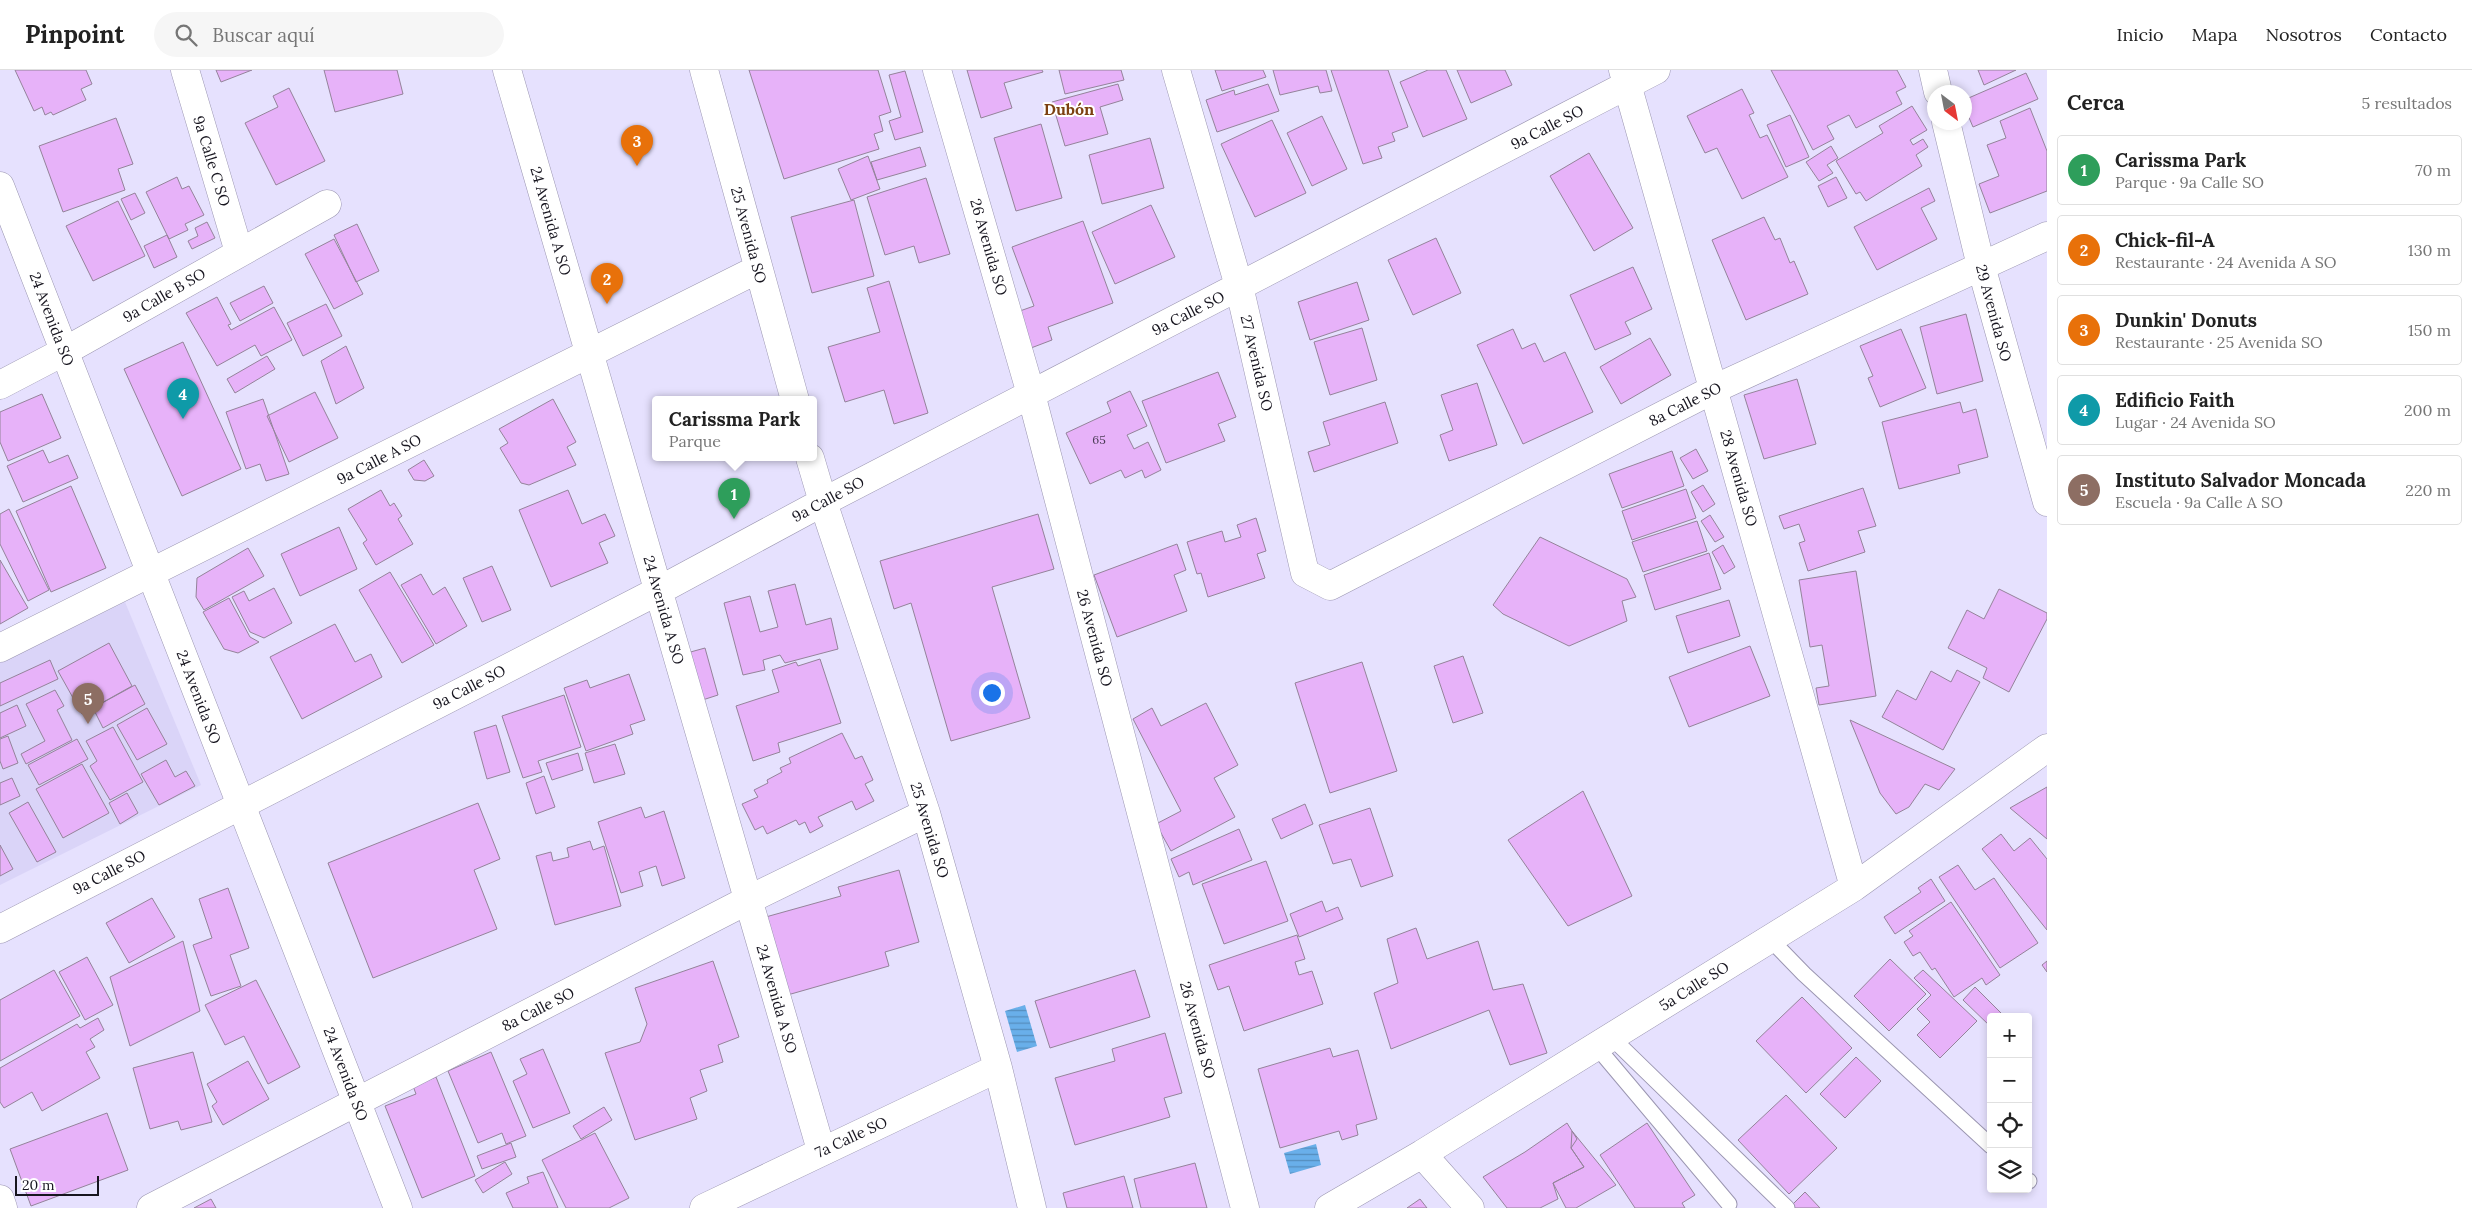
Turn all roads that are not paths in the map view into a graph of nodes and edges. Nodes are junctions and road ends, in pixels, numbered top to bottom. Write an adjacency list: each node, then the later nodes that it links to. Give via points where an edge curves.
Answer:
1 (185, 70): 14 (street, 9a Calle C SO)
2 (507, 70): 19 (street, 24 Avenida A SO)
3 (704, 70): 16 (street, 25 Avenida SO)
4 (937, 70): 22 (street, 26 Avenida SO)
5 (1176, 70): 17 (street, 27 Avenida SO)
6 (1656, 70): 8 (street, 9a Calle SO)
7 (1933, 70): 9 (street)
8 (1625, 77): 17 (street, 9a Calle SO); 21 (street, 28 Avenida SO)
9 (1936, 85)
10 (1948, 130): 15 (street, 29 Avenida SO)
11 (0, 186): 18 (street, 24 Avenida SO)
12 (326, 204): 14 (street, 9a Calle B SO)
13 (2047, 236): 15 (street, 8a Calle SO)
14 (239, 252): 18 (street, 9a Calle B SO)
15 (1981, 266): 21 (street, 8a Calle SO); 26 (street, 29 Avenida SO)
16 (758, 269): 19 (street, 9a Calle A SO); 23 (street, 25 Avenida SO)
17 (1239, 286): 22 (street, 9a Calle SO); 28 (street, 27 Avenida SO, via 1305,573)
18 (65, 352): 20 (street, 9a Calle B SO); 27 (street, 24 Avenida SO)
19 (589, 353): 27 (street, 9a Calle A SO); 29 (street, 24 Avenida A SO)
20 (0, 385)
21 (1714, 389): 28 (street, 8a Calle SO); 34 (street, 28 Avenida SO)
22 (1031, 394): 25 (street, 9a Calle SO); 51 (street, 26 Avenida SO)
23 (793, 396)
24 (811, 461): 25 (street, 25 Avenida SO)
25 (822, 502): 29 (street, 9a Calle SO); 33 (street, 25 Avenida SO)
26 (2047, 502)
27 (151, 574): 30 (street, 9a Calle A SO); 32 (street, 24 Avenida SO)
28 (1330, 586)
29 (658, 591): 32 (street, 9a Calle SO); 35 (street, 24 Avenida A SO)
30 (0, 648)
31 (2047, 748): 34 (street, 5a Calle SO)
32 (241, 804): 36 (street, 9a Calle SO); 40 (street, 24 Avenida SO)
33 (926, 812): 35 (street, 8a Calle SO); 39 (street, 25 Avenida SO)
34 (1854, 887): 37 (street, 5a Calle SO)
35 (748, 900): 40 (street, 8a Calle SO); 42 (street, 24 Avenida A SO)
36 (0, 929)
37 (1770, 939): 38 (street, 5a Calle SO); 41 (lane)
38 (1603, 1042): 43 (street, 5a Calle SO); 45 (lane); 54 (lane)
39 (998, 1068): 42 (street, 7a Calle SO); 50 (street, 25 Avenida SO)
40 (357, 1102): 47 (street, 8a Calle SO); 48 (street, 24 Avenida SO)
41 (1987, 1142)
42 (821, 1150): 49 (street, 7a Calle SO)
43 (1422, 1154): 52 (street, 5a Calle SO); 53 (street)
44 (0, 1199): 46 (street)
45 (1729, 1204)
46 (3, 1208)
47 (151, 1208)
48 (398, 1208)
49 (704, 1208)
50 (1032, 1208)
51 (1245, 1208)
52 (1329, 1208)
53 (1470, 1208)
54 (1786, 1208)

